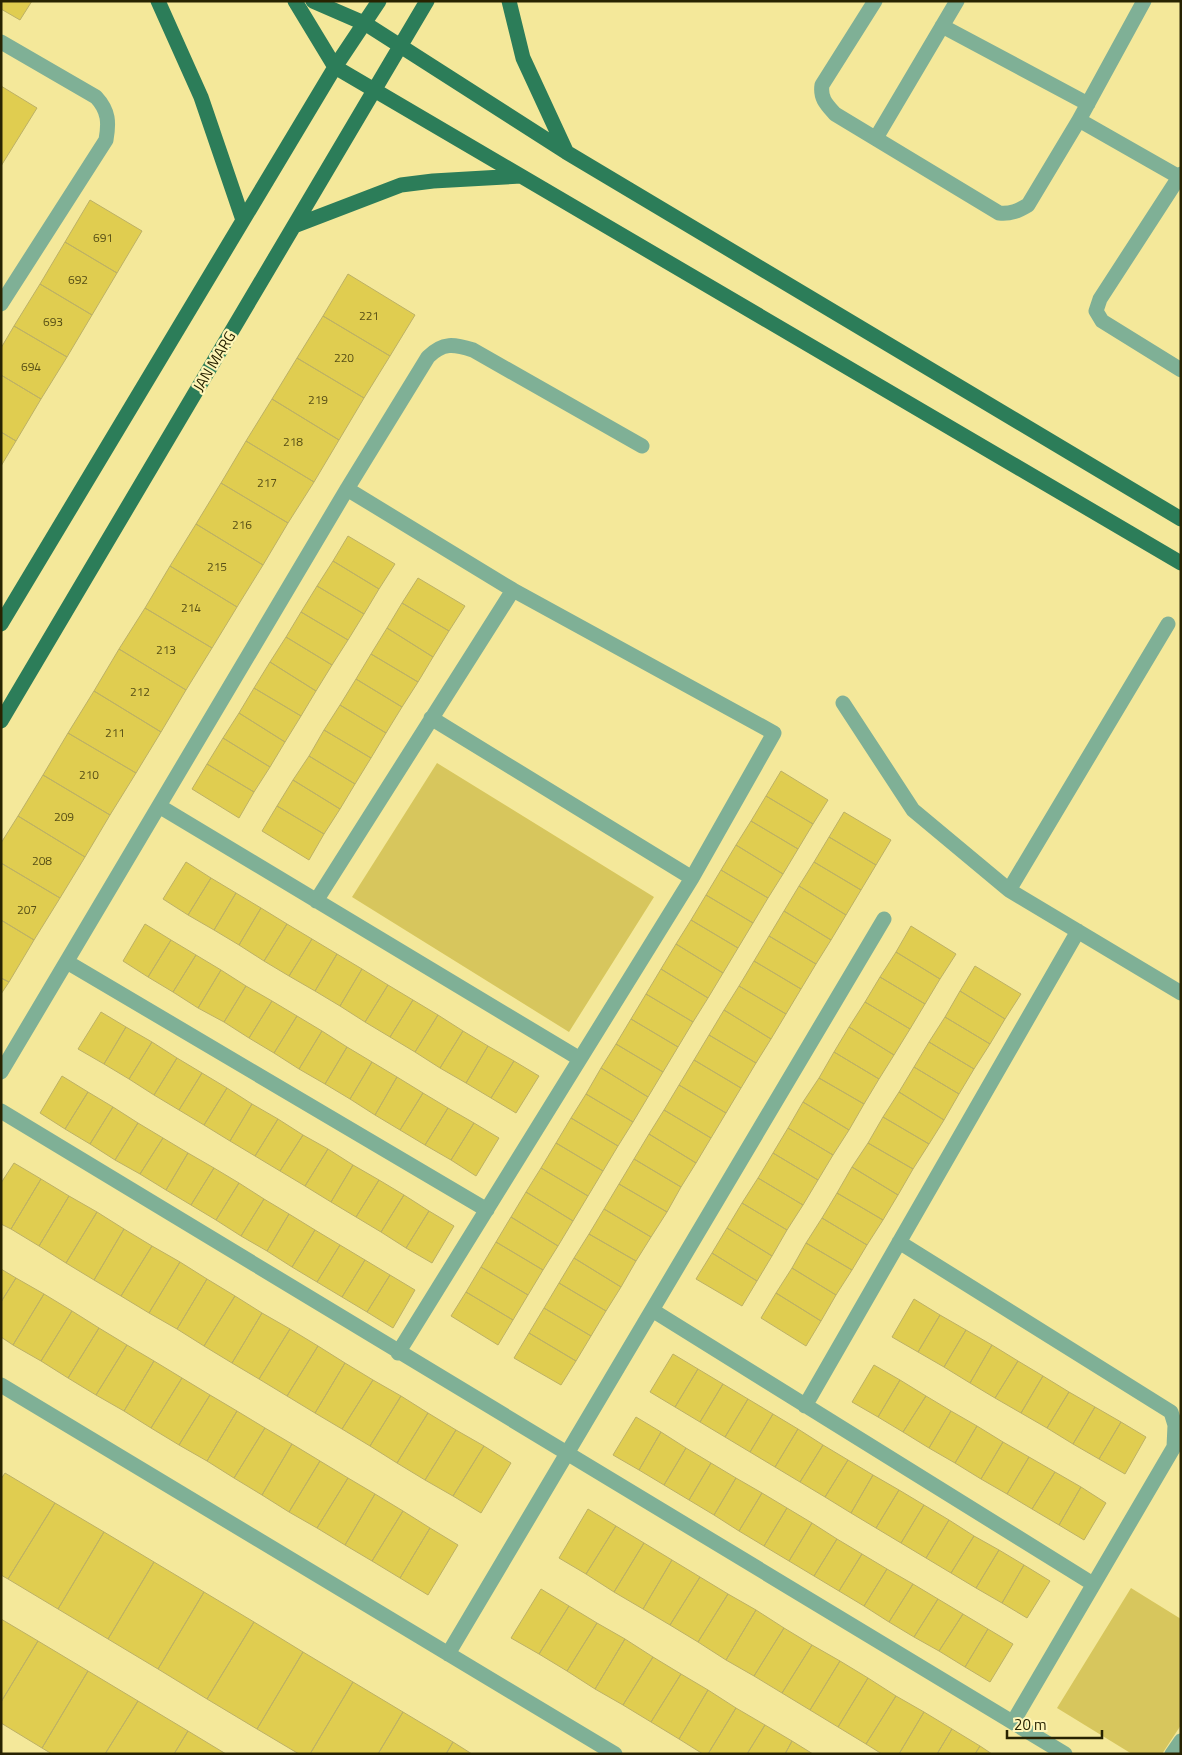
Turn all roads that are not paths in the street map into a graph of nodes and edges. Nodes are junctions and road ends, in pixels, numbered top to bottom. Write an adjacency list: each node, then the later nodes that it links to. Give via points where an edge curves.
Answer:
1 (158, 1): 22 (main road, via 201,97)
2 (295, 1): 14 (main road)
3 (313, 1): 10 (main road)
4 (379, 1): 10 (main road)
5 (427, 1): 13 (main road, JAN MARG)
6 (509, 1): 19 (main road, via 523,58)
7 (875, 1): 18 (street, via 822,85 821,94 835,114)
8 (956, 1): 11 (street)
9 (1144, 1): 16 (street)
10 (366, 24): 13 (main road); 14 (main road)
11 (942, 26): 16 (street); 18 (street)
12 (1, 42): 24 (street, via 96,98 110,122 106,140)
13 (399, 46): 15 (main road, JAN MARG); 19 (main road)
14 (335, 67): 15 (main road); 22 (main road)
15 (374, 90): 20 (main road); 23 (main road, JAN MARG)
16 (1088, 104): 17 (street)
17 (1079, 120): 18 (street, via 1028,205 1007,214 999,213); 21 (street)
18 (876, 138)
19 (566, 152): 28 (main road)
20 (521, 176): 23 (main road, via 402,185); 29 (main road)
21 (1180, 176): 25 (street, via 1100,299 1096,311 1102,321)
22 (244, 220): 31 (main road)
23 (294, 226): 35 (main road, JAN MARG)
24 (1, 304)
25 (1181, 370)
26 (642, 446): 27 (street, via 473,350 456,345 437,348 428,357)
27 (347, 489): 30 (street); 36 (street)
28 (1181, 518)
29 (1181, 563)
30 (513, 590): 34 (street); 37 (street, via 774,733)
31 (1, 624)
32 (1168, 624): 38 (street)
33 (843, 703): 38 (street, via 913,810)
34 (431, 718): 37 (street); 39 (street)
35 (1, 721)
36 (159, 806): 39 (street); 42 (street)
37 (692, 878): 44 (street)
38 (1009, 890): 41 (street)
39 (316, 901): 44 (street)
40 (884, 919): 49 (street)
41 (1078, 931): 43 (street); 48 (street)
42 (67, 962): 45 (street); 47 (street)
43 (1179, 988)
44 (580, 1059): 47 (street)
45 (1, 1072)
46 (1, 1111): 50 (street)
47 (486, 1210): 50 (street)
48 (899, 1242): 52 (street); 54 (street, via 1171,1412 1175,1424 1174,1446)
49 (652, 1310): 52 (street); 53 (street)
50 (398, 1353): 53 (street)
51 (1, 1385): 55 (street)
52 (805, 1406): 54 (street)
53 (567, 1452): 55 (street); 56 (street)
54 (1092, 1584): 56 (street)
55 (448, 1654): 58 (street)
56 (1013, 1722): 59 (street)
57 (1181, 1741): 60 (street)
58 (615, 1754)
59 (1065, 1754)
60 (1172, 1754)

